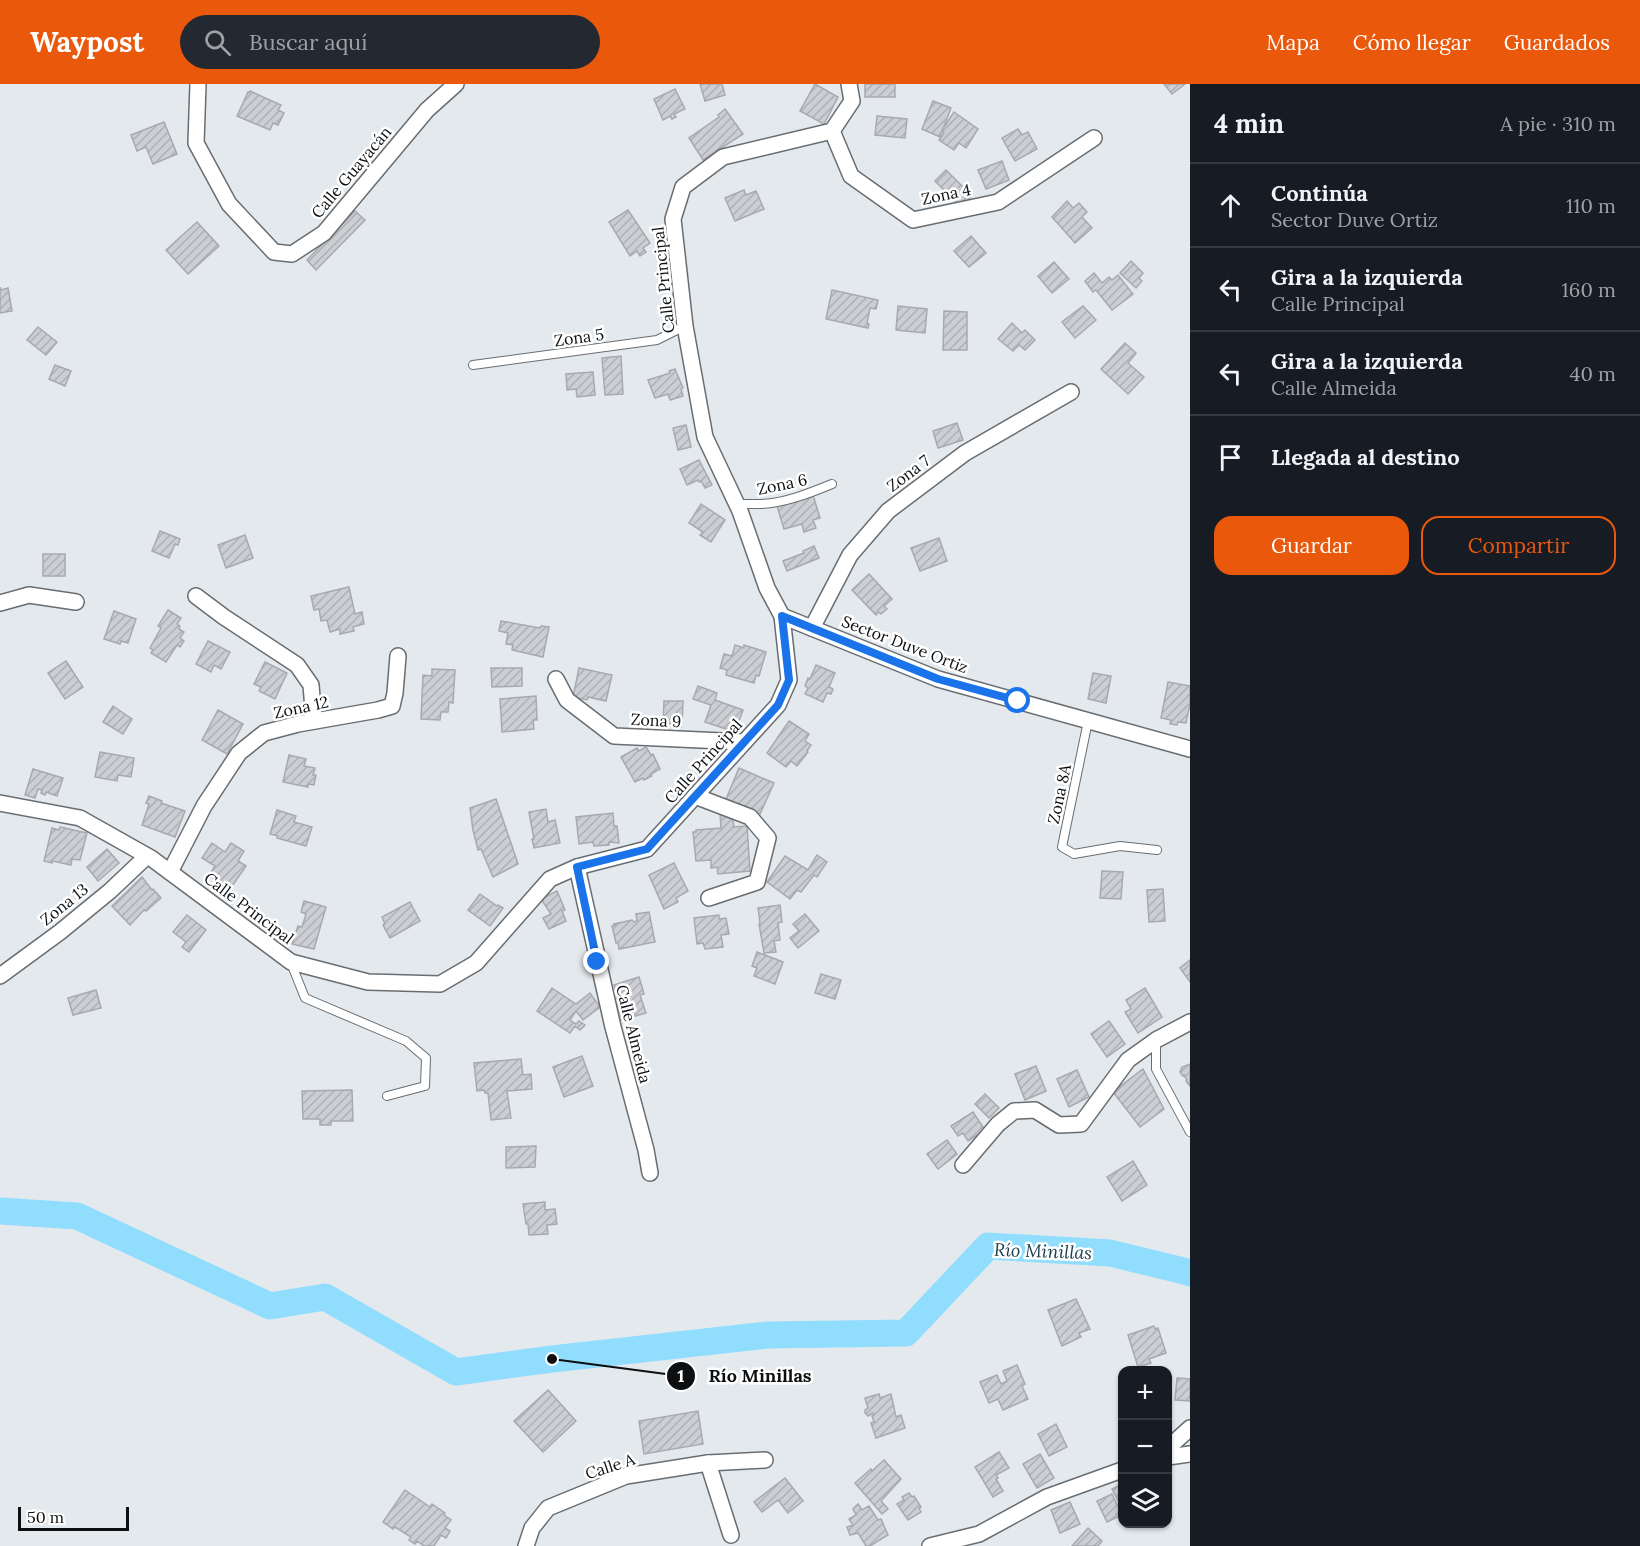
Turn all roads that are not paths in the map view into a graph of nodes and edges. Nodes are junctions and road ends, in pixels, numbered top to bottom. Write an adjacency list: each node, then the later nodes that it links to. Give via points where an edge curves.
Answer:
1 (198, 84): 2 (street, Calle Guayacán, via 196,143 229,204 274,252 292,254 324,233 427,110)
2 (456, 84)
3 (849, 84): 4 (street, via 852,101)
4 (832, 131): 5 (street, Zona 4, via 851,176 913,220 998,202); 6 (street, Calle Principal, via 723,157 683,188 673,219)
5 (1094, 138)
6 (685, 326): 7 (lane, Zona 5, via 657,340); 10 (street, Calle Principal, via 705,437)
7 (473, 365)
8 (1071, 392): 15 (street, Zona 7, via 965,453 888,511 850,555)
9 (832, 484): 10 (lane, Zona 6, via 763,504)
10 (736, 504): 14 (street, Calle Principal, via 767,588)
11 (196, 596): 19 (street, via 297,665 310,685)
12 (76, 602): 13 (street, via 29,595)
13 (0, 603)
14 (782, 616): 15 (street, Sector Duve Ortiz); 20 (street, Calle Principal, via 789,680 778,705)
15 (812, 628): 18 (street, Sector Duve Ortiz, via 938,679)
16 (398, 656): 19 (street, Zona 12, via 392,706)
17 (556, 678): 20 (street, Zona 9, via 567,700 614,736)
18 (1088, 721): 21 (street, Sector Duve Ortiz); 24 (lane, Zona 8A, via 1062,847 1074,854 1120,846)
19 (314, 722): 27 (street, Zona 12, via 264,733 239,753 204,806)
20 (744, 742): 22 (street, Calle Principal)
21 (1190, 749)
22 (695, 796): 26 (street, Calle Principal, via 647,849); 28 (street, via 750,817 768,838 757,882)
23 (0, 803): 25 (street, Calle Principal, via 80,818)
24 (1157, 850)
25 (147, 856): 27 (street, Calle Principal); 30 (street, Zona 13, via 60,932)
26 (577, 867): 29 (street, Calle Principal, via 550,879 476,963 440,984 368,982); 36 (street, Calle Almeida)
27 (170, 872): 29 (street, Calle Principal)
28 (709, 898)
29 (291, 962): 33 (lane, via 306,998 406,1041 426,1058 425,1086)
30 (0, 976)
31 (1190, 1022): 32 (street)
32 (1156, 1040): 34 (lane, via 1156,1069); 35 (street, via 1128,1060 1081,1124 1059,1125 1035,1110 1014,1111)
33 (387, 1096)
34 (1190, 1132)
35 (963, 1165)
36 (650, 1173)
37 (1190, 1428): 38 (street)
38 (1172, 1444)
39 (1190, 1454): 40 (street)
40 (1172, 1456)
41 (765, 1460): 42 (street, Calle A)
42 (708, 1463): 44 (street); 45 (street, Calle A, via 626,1476 548,1508 532,1528)
43 (1118, 1471): 46 (street, via 1047,1497 979,1534)
44 (731, 1535)
45 (526, 1546)
46 (930, 1546)

